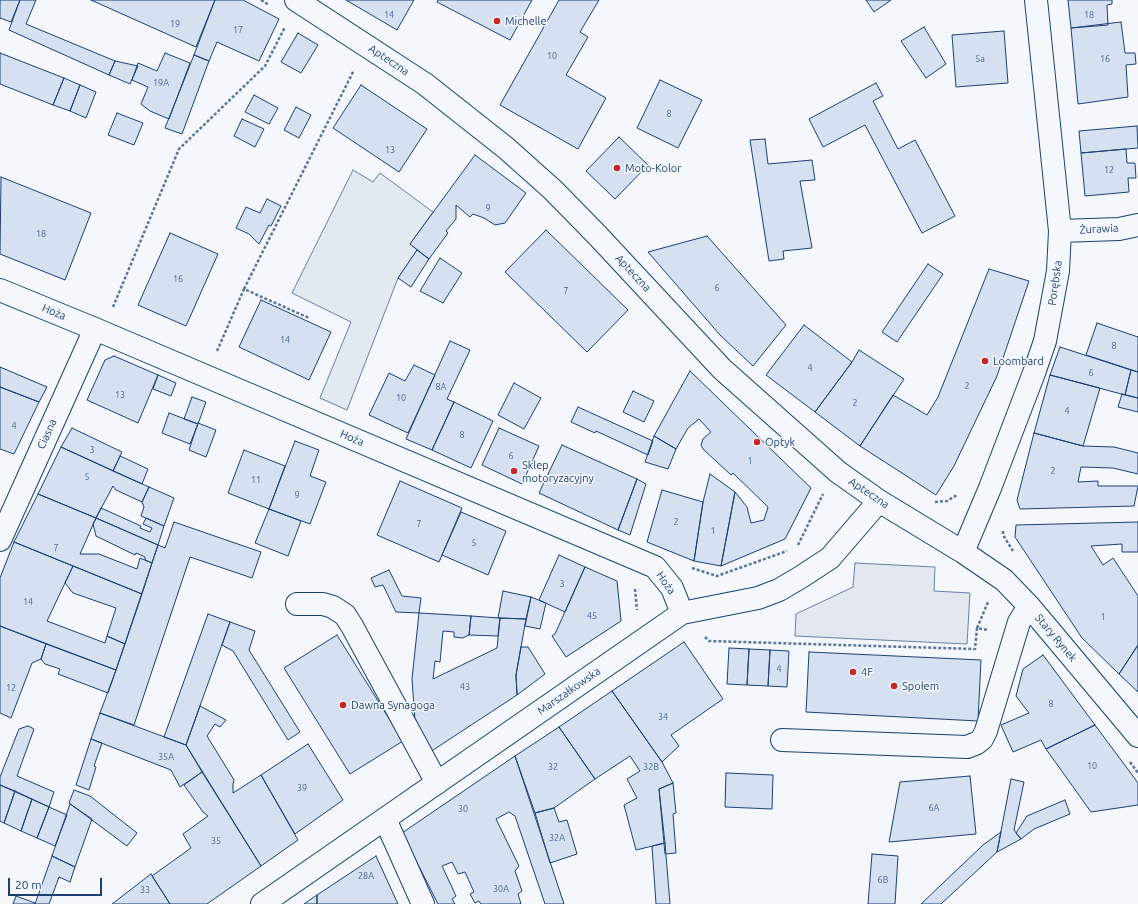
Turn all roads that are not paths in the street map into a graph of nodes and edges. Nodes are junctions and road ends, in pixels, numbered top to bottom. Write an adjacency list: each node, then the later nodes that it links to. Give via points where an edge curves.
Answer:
1 (296, 0): 7 (street, Apteczna, via 425,84 506,148 553,190 598,236 722,369 838,472)
2 (1036, 0): 4 (street, Porębska)
3 (1138, 225): 4 (street, Żurawia, via 1119,229)
4 (1060, 231): 9 (street, Porębska, via 1058,271 1045,341)
5 (0, 290): 6 (street, Hoża)
6 (95, 329): 8 (street, Ciasna); 12 (street, Hoża, via 655,567 672,588)
7 (879, 501): 9 (street, Apteczna); 12 (street, Marszałkowska, via 830,558 791,584 758,598)
8 (0, 540)
9 (963, 552): 11 (street, Stary Rynek, via 1004,580)
10 (297, 604): 15 (street, via 323,604 333,607 345,616)
11 (1029, 606): 13 (street, Stary Rynek); 14 (street, via 1019,622 986,731 977,743 967,747)
12 (682, 613): 15 (street, Marszałkowska)
13 (1138, 736)
14 (782, 740)
15 (437, 783): 16 (street, Marszałkowska)
16 (385, 819): 17 (street, Marszałkowska); 18 (street)
17 (262, 904)
18 (423, 904)

